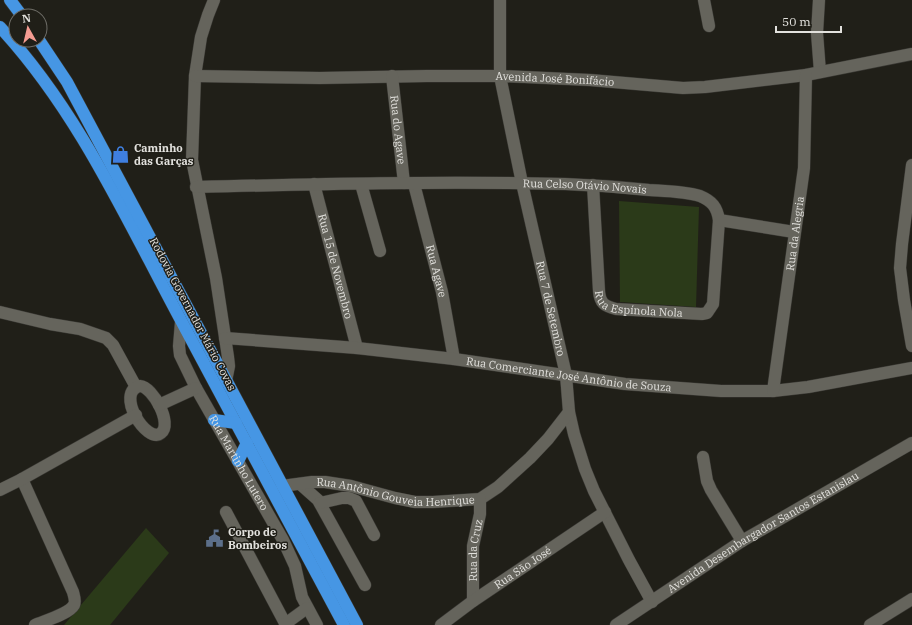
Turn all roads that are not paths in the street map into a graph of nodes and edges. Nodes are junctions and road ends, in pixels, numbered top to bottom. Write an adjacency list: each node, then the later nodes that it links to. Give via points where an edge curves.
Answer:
1 (214, 0): 11 (street, via 202,38)
2 (500, 0): 13 (street, Rua 7 de Setembro)
3 (704, 0): 5 (street)
4 (819, 0): 9 (street, via 817,33)
5 (709, 26)
6 (0, 27): 25 (highway, Rodovia Governador Mário Covas, via 39,73 76,127)
7 (44, 48): 32 (highway, Rodovia Governador Mário Covas, via 67,82)
8 (912, 54): 9 (street, Avenida José Bonifácio)
9 (820, 72): 10 (street, Avenida José Bonifácio)
10 (806, 75): 13 (street, Avenida José Bonifácio, via 683,88); 22 (street, Rua da Alegria, via 804,168)
11 (195, 76): 12 (street, Avenida José Bonifácio); 20 (street, via 192,160)
12 (392, 76): 13 (street, Avenida José Bonifácio); 15 (street, Rua do Agave)
13 (500, 76): 16 (street, Rua 7 de Setembro)
14 (912, 164): 27 (street, via 900,268)
15 (409, 183): 16 (street, Rua Celso Otávio Novais); 18 (street, Rua Celso Otávio Novais); 29 (street, Rua Agave, via 442,292)
16 (522, 183): 19 (street, Rua Celso Otávio Novais); 31 (street, Rua 7 de Setembro)
17 (314, 184): 18 (street, Rua Celso Otávio Novais); 20 (street, Rua Celso Otávio Novais); 28 (street, Rua 15 de Novembro)
18 (361, 184): 23 (street)
19 (593, 185): 21 (street, Rua Celso Otávio Novais, via 682,192 699,196 715,205); 21 (street, Rua Espínola Nola, via 599,291 602,304 607,307 707,313 713,304)
20 (196, 187): 26 (street, via 216,278)
21 (719, 220): 22 (street)
22 (794, 232): 35 (street, Rua da Alegria)
23 (380, 251)
24 (0, 312): 33 (street, via 80,329 106,338 113,345)
25 (181, 322): 34 (street, Rua Martinho Lutero, via 180,355); 40 (highway, Rodovia Governador Mário Covas)
26 (225, 338): 28 (street, Rua Comerciante José Antônio de Souza); 32 (street, via 228,366)
27 (912, 346)
28 (358, 348): 29 (street, Rua Comerciante José Antônio de Souza)
29 (454, 359): 31 (street, Rua Comerciante José Antônio de Souza)
30 (912, 368): 35 (street, Rua Comerciante José Antônio de Souza)
31 (566, 376): 35 (street, Rua Comerciante José Antônio de Souza, via 663,388); 37 (street, Rua 7 de Setembro)
32 (226, 380): 47 (highway, Rodovia Governador Mário Covas)
33 (136, 387): 36 (street, via 148,388); 38 (street, via 132,389 129,397)
34 (196, 388): 36 (street); 39 (street, Rua Martinho Lutero)
35 (773, 391)
36 (159, 405): 38 (street, via 164,424 162,433 158,435 154,436 144,429)
37 (569, 412): 49 (street, Rua Antônio Gouveia Henrique, via 548,439 525,462 498,487); 52 (street, Rua 7 de Setembro, via 585,469)
38 (136, 416): 45 (street)
39 (214, 420): 40 (highway); 44 (street, Rua Martinho Lutero)
40 (236, 423): 41 (highway, Rodovia Governador Mário Covas)
41 (246, 443): 44 (highway); 63 (highway, Rodovia Governador Mário Covas)
42 (912, 443): 54 (street, Avenida Desembargador Santos Estanislau)
43 (703, 457): 54 (street, via 711,490)
44 (238, 461): 59 (street, Rua Martinho Lutero, via 290,554 299,588)
45 (22, 479): 48 (street); 61 (street, via 75,600 74,605 66,612)
46 (300, 484): 47 (street, Rua Antônio Gouveia Henrique); 49 (street, Rua Antônio Gouveia Henrique, via 325,482 351,486 415,502); 50 (street)
47 (282, 486): 64 (highway, Rodovia Governador Mário Covas)
48 (0, 490)
49 (480, 499): 57 (street, Rua da Cruz, via 480,514 473,546)
50 (320, 502): 53 (street, via 342,498 356,501); 55 (street)
51 (226, 512): 60 (street)
52 (605, 512): 57 (street, Rua São José); 58 (street, Rua 7 de Setembro)
53 (374, 535)
54 (742, 541): 58 (street, Avenida Desembargador Santos Estanislau)
55 (365, 585)
56 (912, 599): 67 (street)
57 (473, 601): 65 (street, Rua São José)
58 (652, 602): 66 (street, Avenida Desembargador Santos Estanislau)
59 (308, 608): 60 (street); 62 (street, Rua Martinho Lutero)
60 (286, 624)
61 (35, 625)
62 (317, 625)
63 (344, 625)
64 (357, 625)
65 (441, 625)
66 (616, 625)
67 (870, 625)

